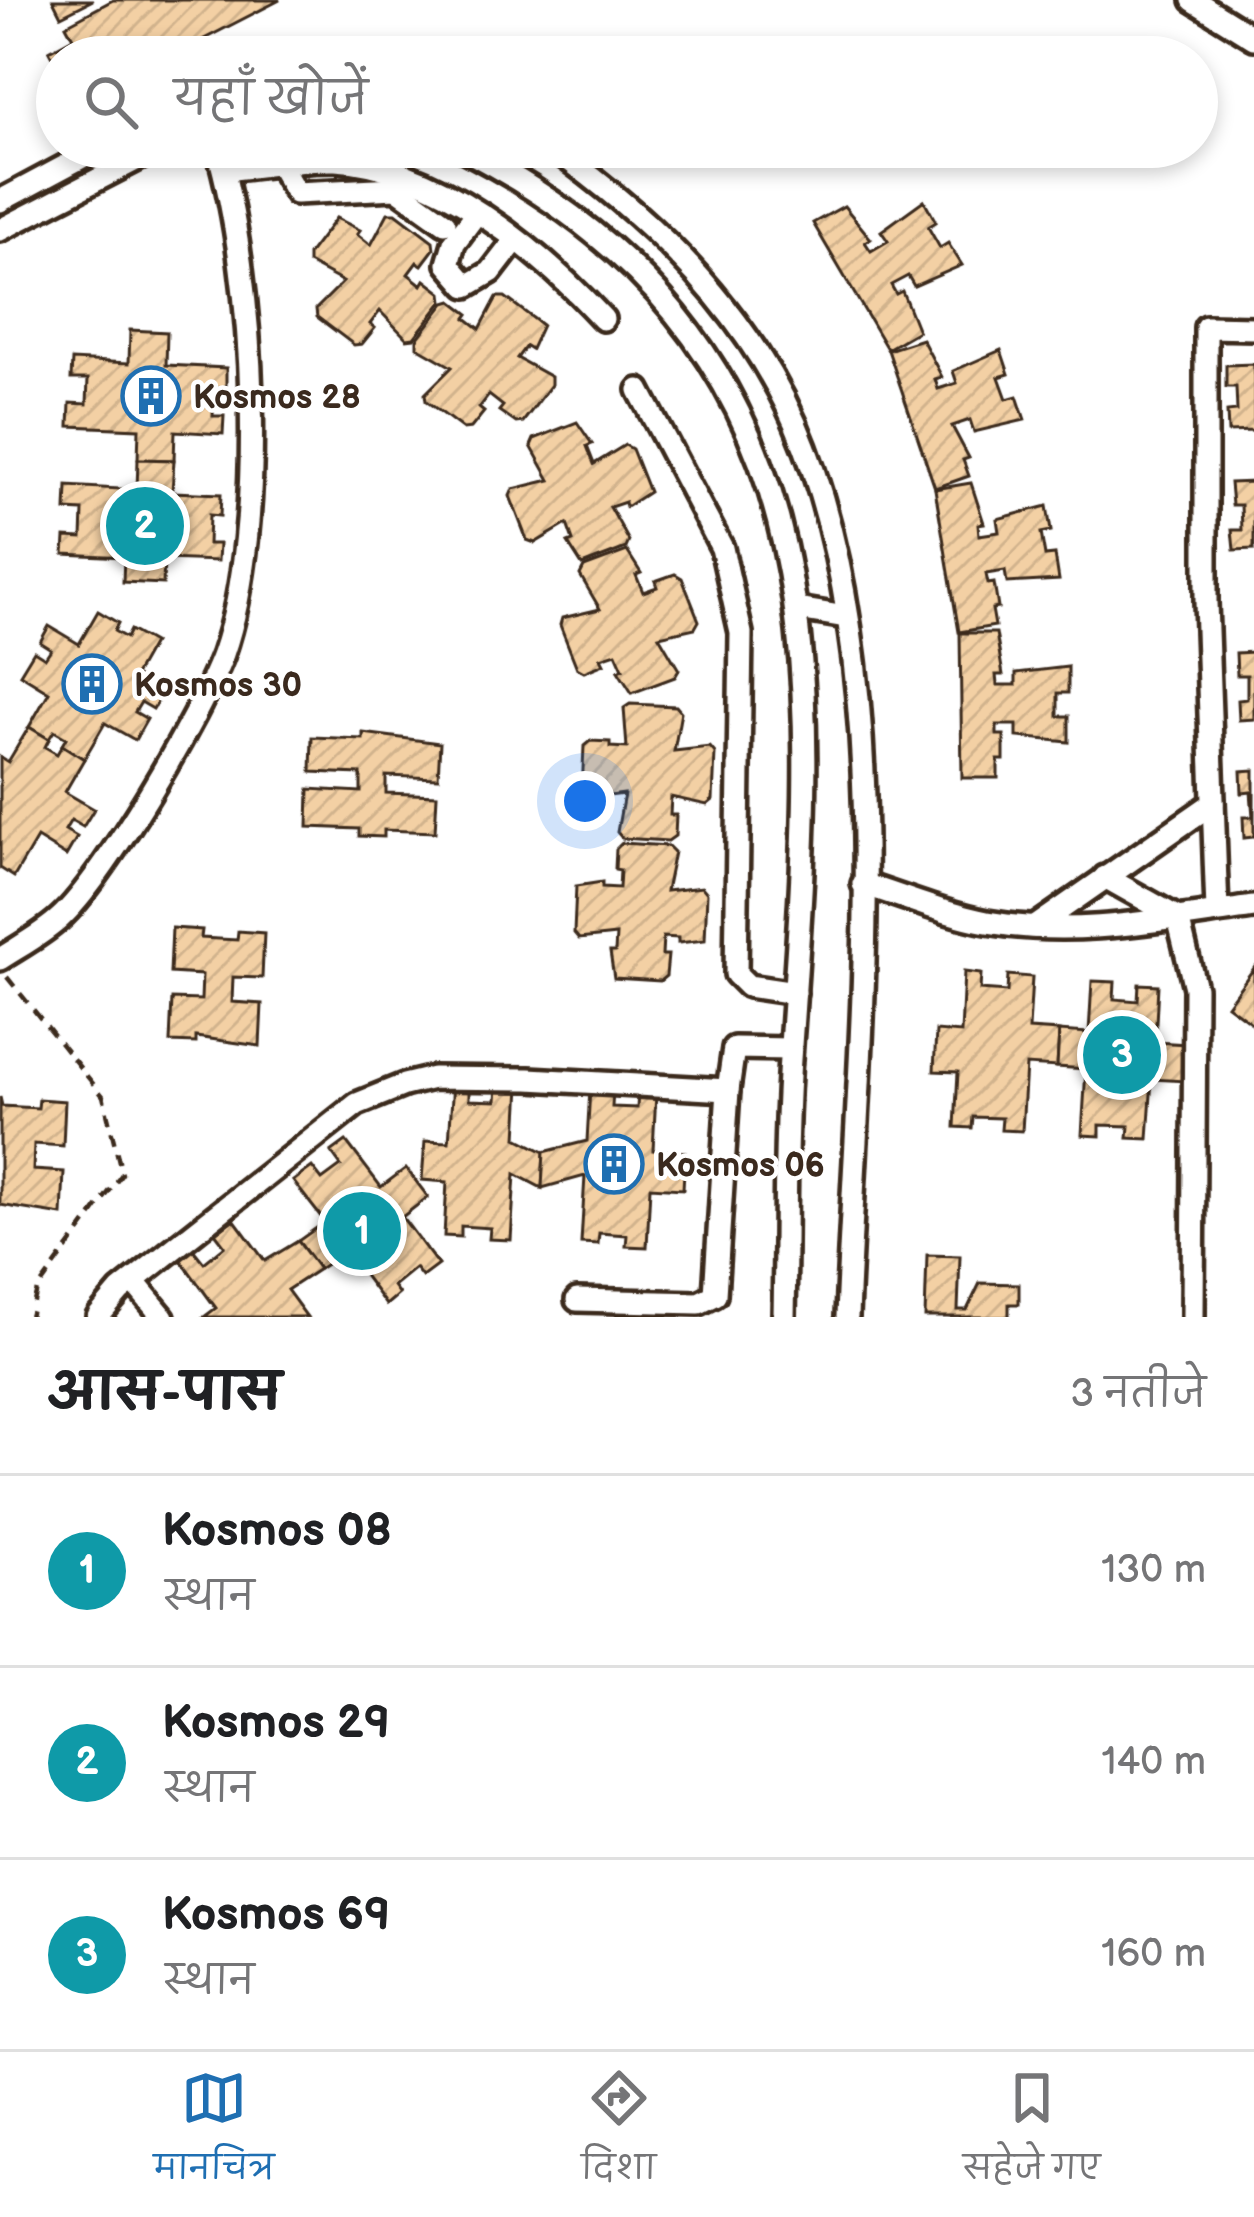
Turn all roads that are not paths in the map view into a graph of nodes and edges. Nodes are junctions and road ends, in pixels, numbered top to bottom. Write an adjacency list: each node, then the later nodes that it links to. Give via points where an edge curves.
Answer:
1 (1193, 0): 2 (street)
2 (1254, 38)
3 (62, 168): 11 (street)
4 (120, 168): 14 (street)
5 (246, 168): 10 (street)
6 (282, 168): 13 (street, via 296,194 396,188)
7 (383, 168): 12 (street)
8 (500, 168): 19 (street, via 592,232 698,341 744,420 781,523)
9 (581, 168): 20 (street, via 693,269 744,334 794,422 827,515)
10 (224, 170): 28 (street, via 249,349 241,578 223,654 95,877 60,919)
11 (0, 201)
12 (476, 214): 15 (street); 15 (street, via 448,254 467,286 491,272)
13 (446, 223)
14 (0, 230)
15 (514, 242): 16 (street)
16 (603, 319)
17 (1254, 328): 21 (street, via 1206,327)
18 (639, 390): 29 (street, via 722,548 741,633 736,974 748,986)
19 (798, 609): 20 (street); 29 (street, via 806,864)
20 (846, 617): 23 (street, via 860,736)
21 (1213, 803): 22 (street); 25 (street)
22 (1106, 877): 26 (street); 27 (street)
23 (863, 884): 27 (street, via 965,917); 37 (street)
24 (1254, 907): 25 (street)
25 (1217, 912): 26 (street)
26 (1178, 918): 27 (street); 38 (street, via 1195,988)
27 (1035, 927)
28 (0, 964)
29 (795, 993): 30 (street)
30 (790, 1049): 31 (street, via 734,1048); 36 (street)
31 (728, 1090): 32 (street, via 529,1079 404,1084 357,1104); 33 (street, via 715,1295 699,1303)
32 (133, 1281): 34 (street); 35 (street)
33 (577, 1300)
34 (98, 1317)
35 (163, 1317)
36 (784, 1317)
37 (847, 1317)
38 (1193, 1317)

